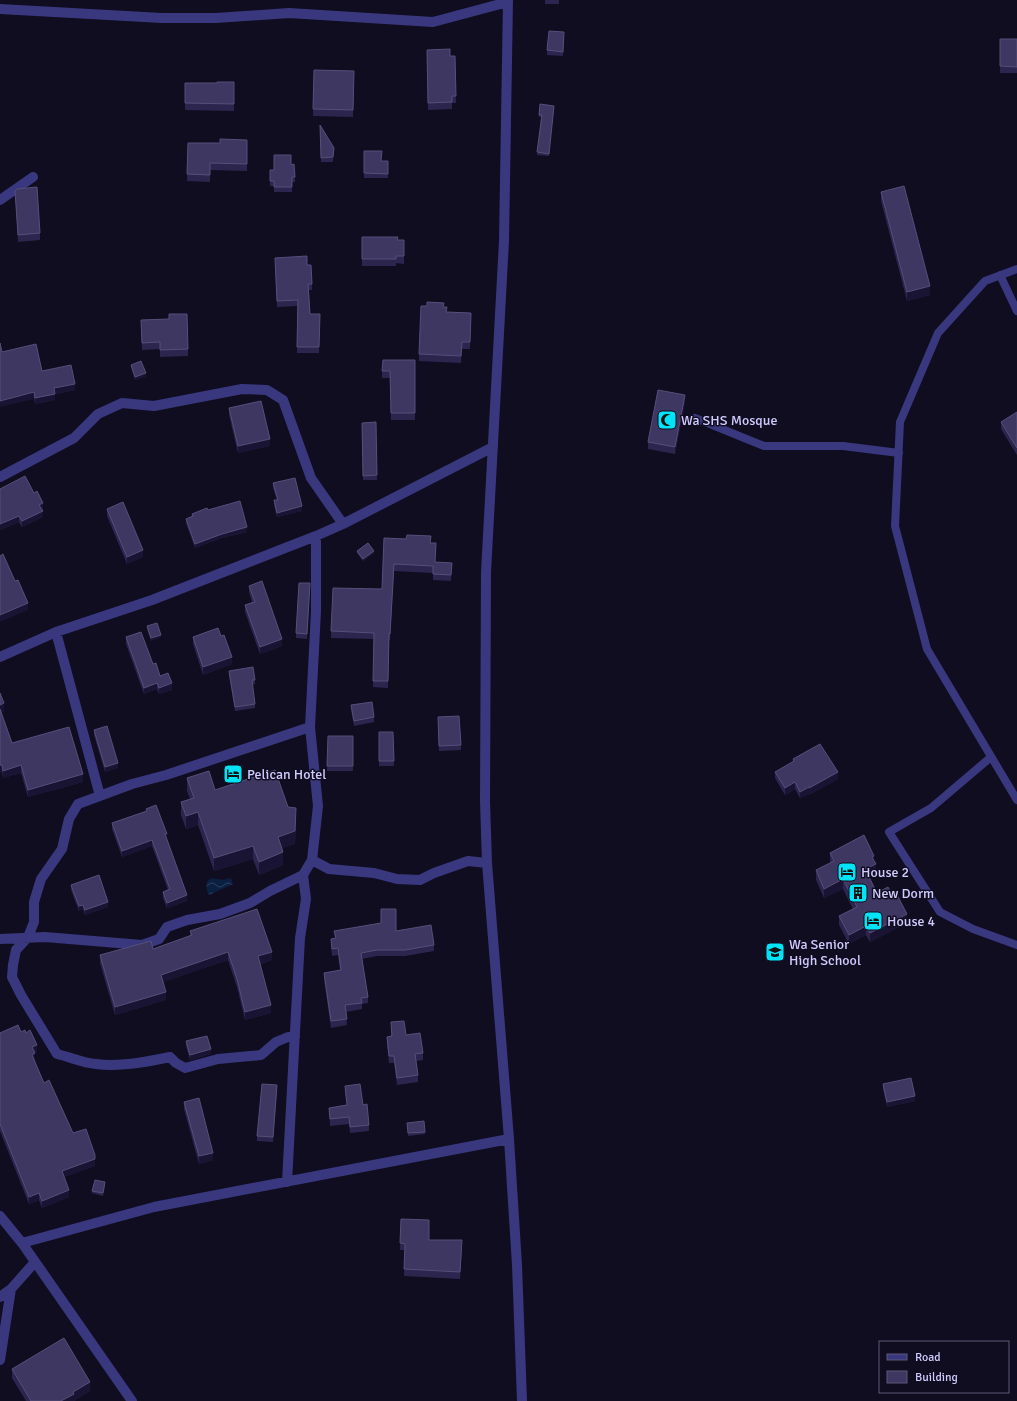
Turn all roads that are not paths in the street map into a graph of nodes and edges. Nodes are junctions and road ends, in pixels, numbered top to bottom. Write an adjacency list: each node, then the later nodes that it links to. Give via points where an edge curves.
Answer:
1 (508, 1): 2 (street, via 432,22 289,13 216,18 162,18); 9 (street, via 504,241)
2 (0, 10)
3 (33, 177): 4 (street)
4 (0, 200)
5 (1017, 269): 6 (lane)
6 (1000, 274): 7 (lane); 10 (lane, via 985,282 938,333 900,422)
7 (1017, 312)
8 (695, 418): 10 (lane, via 764,446 843,446)
9 (493, 447): 12 (street); 21 (street, via 486,572)
10 (899, 453): 17 (lane, via 895,526 928,649)
11 (0, 477): 12 (street, via 74,438 98,414 122,403 154,406 242,389 267,390 283,400 311,478)
12 (343, 524): 13 (street)
13 (316, 536): 14 (street, via 152,600); 16 (street, via 316,611)
14 (56, 632): 15 (street); 18 (street)
15 (0, 657)
16 (310, 727): 18 (street); 20 (street, via 318,806)
17 (992, 757): 19 (lane); 25 (lane, via 931,808 889,832 940,912 973,929)
18 (100, 796): 23 (street, via 78,804 69,819 62,849 41,879 34,902 34,922)
19 (1017, 800)
20 (312, 860): 21 (street, via 329,868 374,873 397,880 420,880 468,861); 22 (street)
21 (487, 863): 27 (street)
22 (303, 875): 23 (street, via 250,903 220,914 187,920 168,927 159,939 142,945); 26 (street, via 306,899 300,938)
23 (28, 937): 24 (street); 26 (street, via 16,950 12,977 57,1054 95,1064 117,1066 170,1058 185,1068 218,1059 261,1055 276,1042)
24 (0, 939)
25 (1017, 945)
26 (295, 1037): 28 (street)
27 (509, 1139): 28 (street); 36 (street)
28 (287, 1182): 30 (street, via 154,1207)
29 (0, 1216): 30 (street)
30 (22, 1243): 31 (street)
31 (35, 1262): 32 (street); 35 (street)
32 (11, 1289): 33 (street); 34 (street)
33 (0, 1297)
34 (0, 1360)
35 (132, 1401)
36 (522, 1401)

